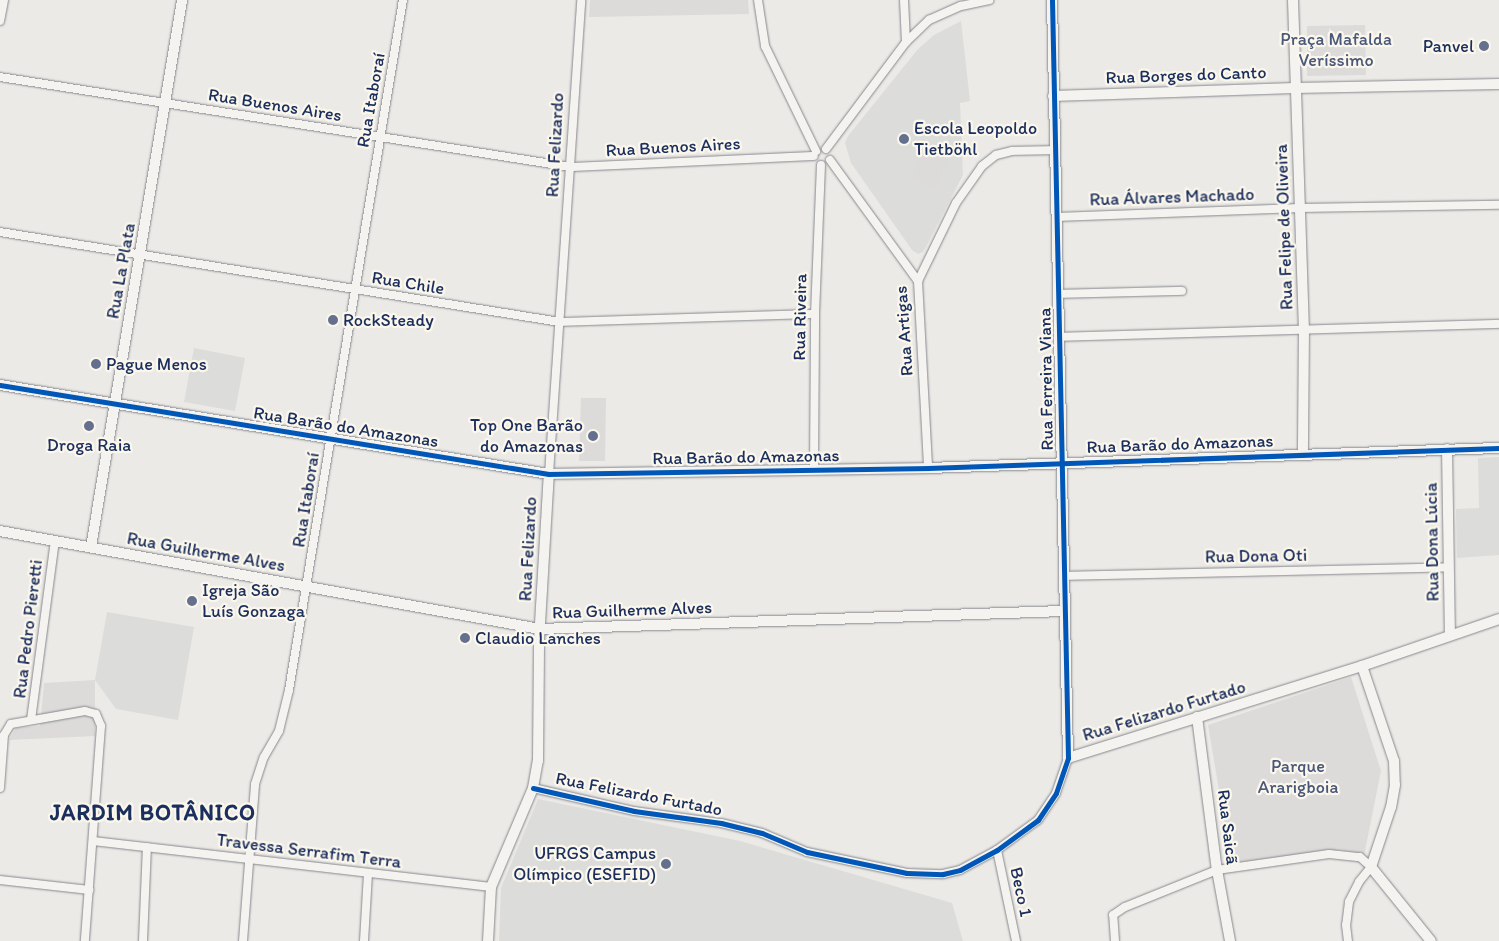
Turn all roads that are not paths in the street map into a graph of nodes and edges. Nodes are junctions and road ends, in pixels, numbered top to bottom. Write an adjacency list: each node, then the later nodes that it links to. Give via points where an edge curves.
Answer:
1 (4, 0): 10 (street)
2 (182, 0): 16 (street, Rua La Plata)
3 (403, 0): 17 (street, Rua Itaboraí)
4 (581, 0): 23 (street, Rua Felizardo)
5 (758, 0): 20 (street, via 765,46)
6 (904, 0): 11 (street)
7 (989, 0): 11 (street, via 961,6 928,20)
8 (1052, 0): 15 (street, Rua Ferreira Viana)
9 (1293, 0): 14 (street, Rua Felipe de Oliveira)
10 (0, 21)
11 (906, 42): 18 (street)
12 (0, 77): 16 (street, Rua Buenos Aires)
13 (1499, 84): 14 (street, Rua Borges do Canto)
14 (1294, 88): 15 (street, Rua Borges do Canto); 25 (street, Rua Felipe de Oliveira)
15 (1054, 96): 19 (street, Rua Ferreira Viana)
16 (164, 104): 17 (street, Rua Buenos Aires); 28 (street, Rua La Plata)
17 (380, 136): 23 (street, Rua Buenos Aires); 30 (street, Rua Itaboraí)
18 (826, 149): 20 (street); 21 (street)
19 (1055, 150): 26 (street, Rua Ferreira Viana); 29 (street, via 1012,151 996,155 982,166 956,203)
20 (815, 154): 22 (street, via 816,162); 23 (street, Rua Buenos Aires)
21 (830, 160): 22 (street); 29 (street, Rua Artigas)
22 (821, 165): 33 (street, Rua Riveira)
23 (571, 167): 34 (street, Rua Felizardo)
24 (1499, 205): 25 (street, Rua Álvares Machado)
25 (1300, 208): 26 (street, Rua Álvares Machado); 36 (street, Rua Felipe de Oliveira)
26 (1056, 217): 32 (street, Rua Ferreira Viana)
27 (0, 232): 28 (street, Rua Chile)
28 (140, 255): 30 (street, Rua Chile); 39 (street, Rua La Plata)
29 (918, 281): 45 (street, Rua Artigas)
30 (354, 289): 34 (street, Rua Chile); 40 (street, Rua Itaboraí)
31 (1182, 291): 32 (street)
32 (1058, 294): 37 (street, Rua Ferreira Viana)
33 (815, 314): 34 (street, Rua Chile); 46 (street, Rua Riveira)
34 (560, 322): 47 (street, Rua Felizardo)
35 (1499, 324): 36 (street)
36 (1304, 328): 37 (street); 43 (street, Rua Felipe de Oliveira)
37 (1059, 338): 44 (street, Rua Ferreira Viana)
38 (0, 385): 39 (street, Rua Barão do Amazonas)
39 (115, 403): 40 (street, Rua Barão do Amazonas); 50 (street, Rua La Plata)
40 (331, 438): 47 (street, Rua Barão do Amazonas); 53 (street, Rua Itaboraí)
41 (1499, 448): 42 (street, Rua Barão do Amazonas)
42 (1447, 449): 43 (street, Rua Barão do Amazonas); 51 (street, Rua Dona Lúcia)
43 (1303, 453): 44 (street, Rua Barão do Amazonas)
44 (1060, 462): 45 (street, Rua Barão do Amazonas); 52 (street, Rua Ferreira Viana)
45 (928, 468): 46 (street, Rua Barão do Amazonas)
46 (814, 469): 47 (street, Rua Barão do Amazonas)
47 (549, 474): 56 (street, Rua Felizardo)
48 (0, 531): 49 (street, Rua Guilherme Alves)
49 (55, 541): 50 (street, Rua Guilherme Alves); 60 (street, Rua Pedro Pieretti)
50 (91, 547): 53 (street, Rua Guilherme Alves)
51 (1449, 567): 52 (street, Rua Dona Oti); 57 (street, Rua Dona Lúcia)
52 (1063, 576): 54 (street, Rua Ferreira Viana)
53 (306, 587): 56 (street, Rua Guilherme Alves); 67 (street, Rua Itaboraí, via 279,731 264,757 255,784)
54 (1063, 611): 56 (street, Rua Guilherme Alves); 61 (street, Rua Ferreira Viana)
55 (1499, 619): 57 (street, Rua Felizardo Furtado)
56 (540, 630): 63 (street, Rua Felizardo, via 538,752)
57 (1450, 635): 58 (street, Rua Felizardo Furtado)
58 (1362, 666): 59 (street, Rua Felizardo Furtado); 68 (street, via 1394,761 1395,785 1391,807)
59 (1198, 718): 61 (street, Rua Felizardo Furtado); 69 (street, Rua Saicã)
60 (31, 720): 62 (street, via 10,724 4,735); 64 (street, via 85,711 96,714 101,726)
61 (1068, 758): 66 (street, Rua Felizardo Furtado, via 1056,793 1038,820)
62 (0, 788)
63 (533, 788): 66 (street, Rua Felizardo Furtado, via 634,811 737,827 762,833 807,852 907,873 942,874 960,870); 72 (street, Rua Felizardo)
64 (93, 841): 65 (street, Travessa Serrafim Terra); 73 (street)
65 (146, 847): 67 (street, Travessa Serrafim Terra); 75 (street)
66 (997, 850): 79 (street, Beco 1)
67 (249, 858): 70 (street, Travessa Serrafim Terra); 76 (street, Rua Itaboraí)
68 (1371, 867): 69 (street, via 1360,858 1329,854); 82 (street, via 1349,902); 83 (street)
69 (1217, 870): 80 (street, via 1125,906 1113,915); 81 (street, Rua Saicã)
70 (368, 873): 72 (street, Travessa Serrafim Terra); 77 (street)
71 (0, 880): 73 (street)
72 (491, 887): 78 (street, Rua Felizardo)
73 (89, 890): 74 (street)
74 (85, 941)
75 (143, 941)
76 (243, 941)
77 (364, 941)
78 (488, 941)
79 (1016, 941)
80 (1115, 941)
81 (1230, 941)
82 (1348, 941)
83 (1431, 941)

